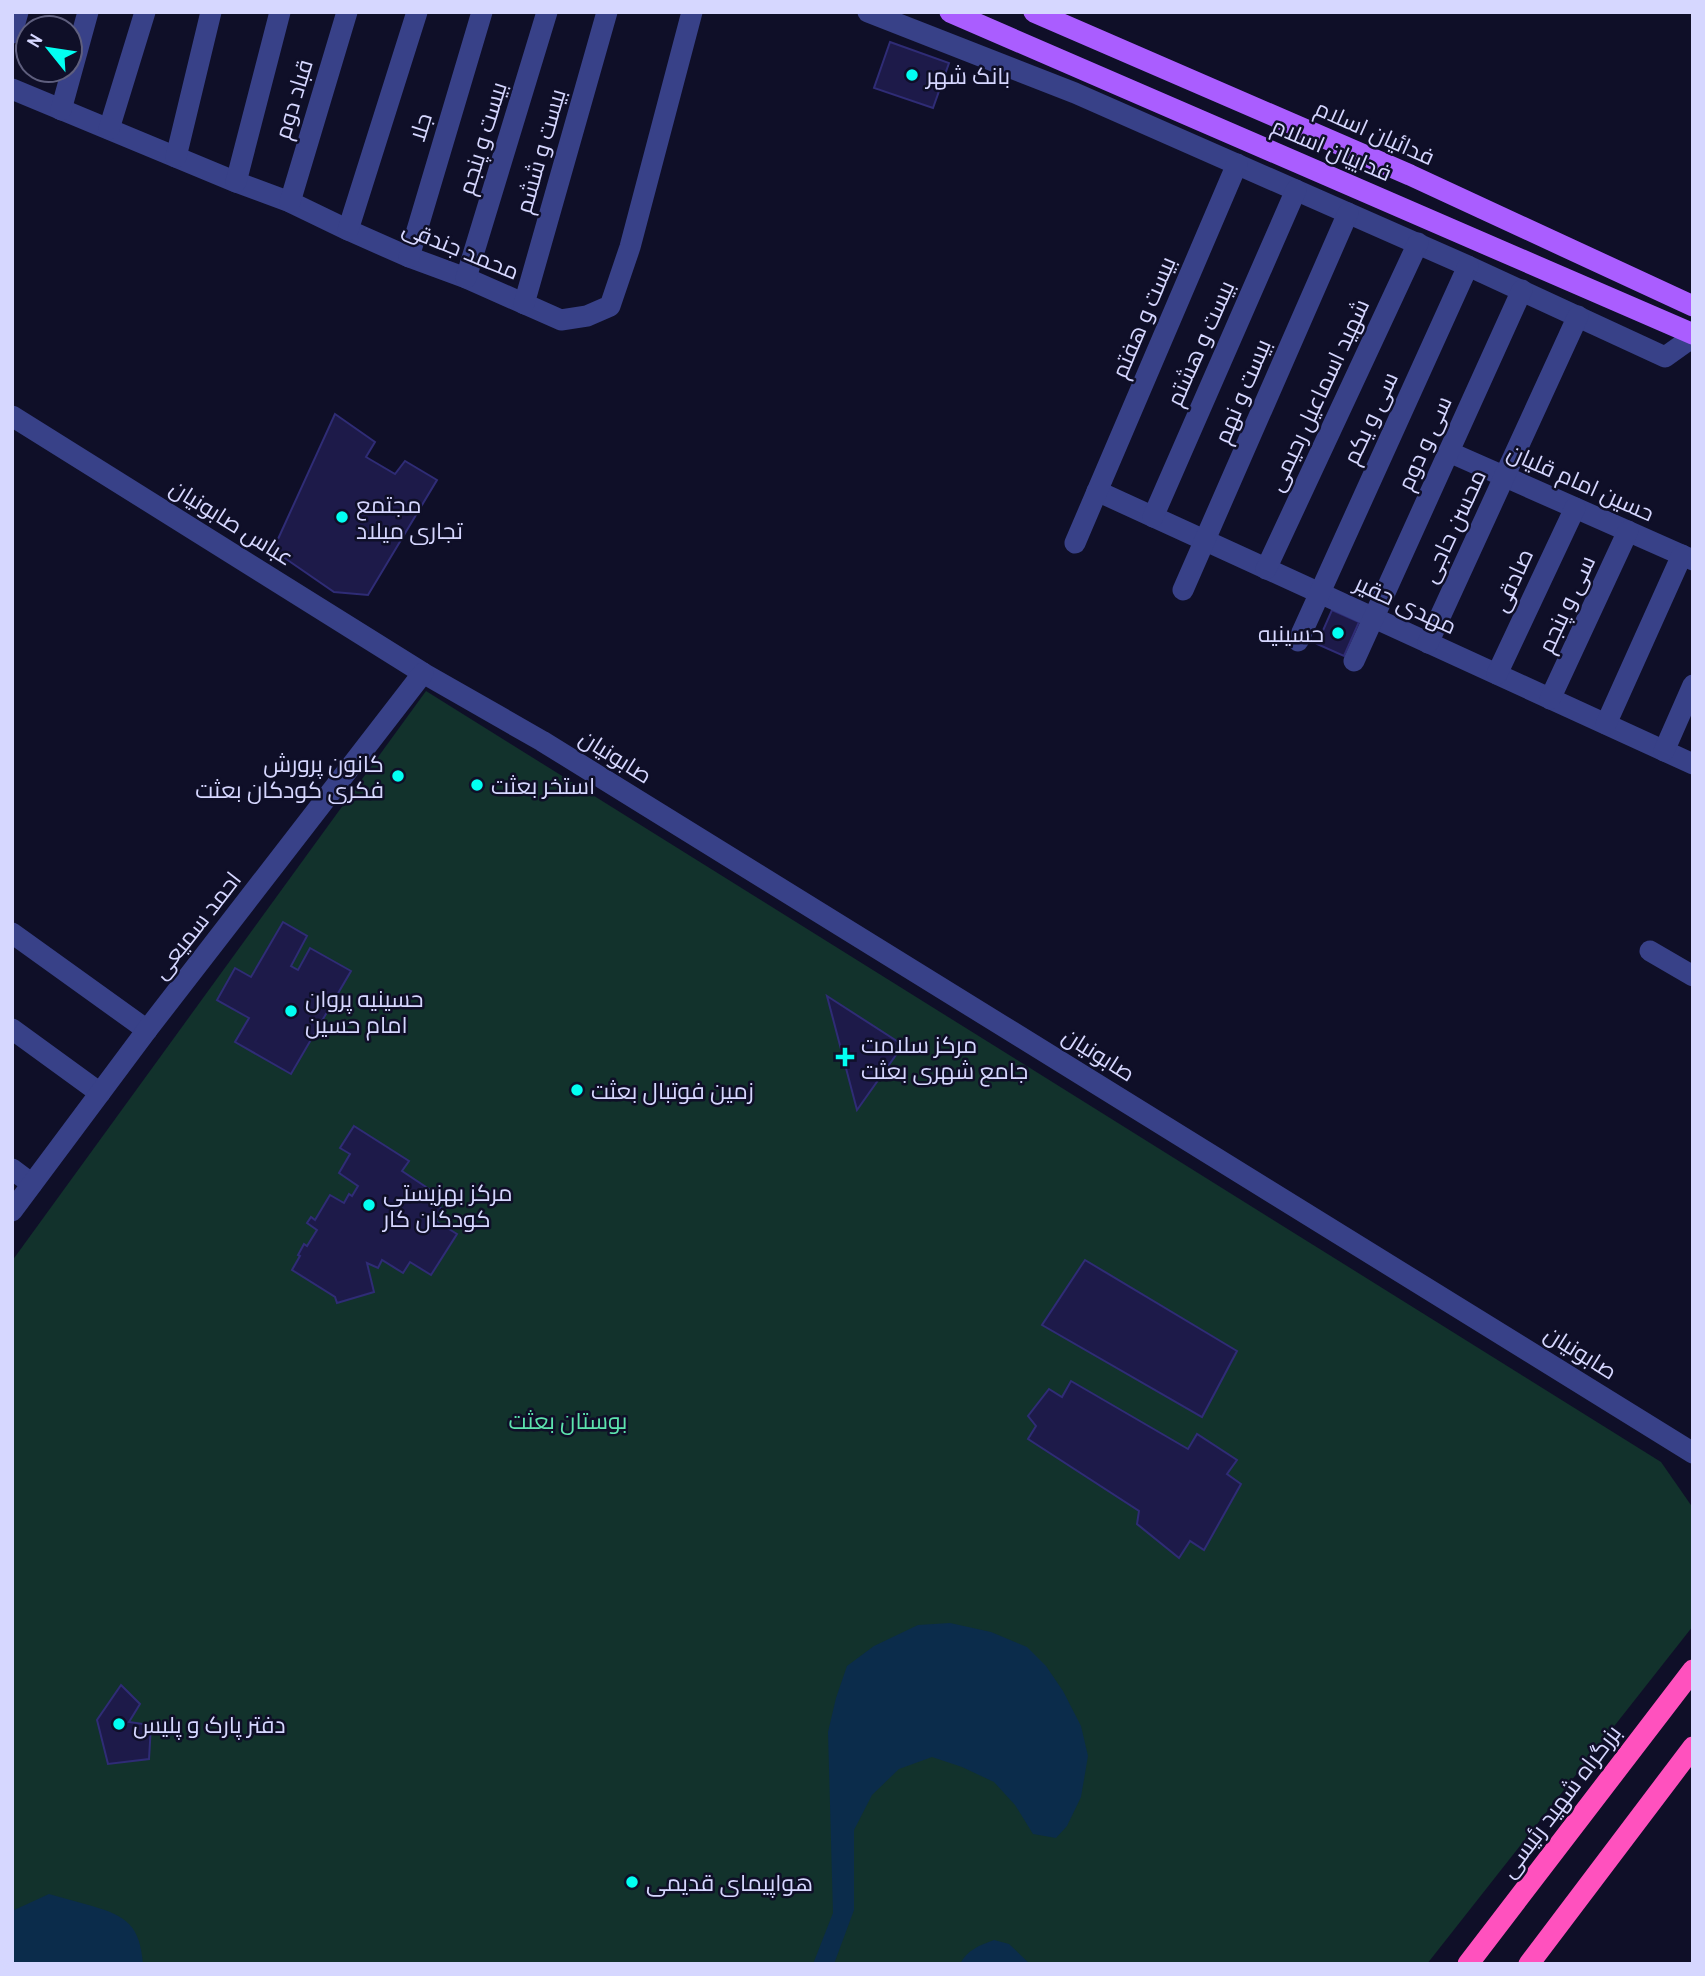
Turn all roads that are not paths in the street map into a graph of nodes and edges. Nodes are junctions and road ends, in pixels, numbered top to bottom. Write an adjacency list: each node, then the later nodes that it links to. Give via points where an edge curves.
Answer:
1 (18, 12): 16 (street)
2 (88, 12): 19 (street)
3 (145, 12): 20 (street)
4 (211, 12): 21 (street)
5 (280, 12): 24 (street)
6 (347, 12): 26 (street, قباد دوم)
7 (417, 12): 28 (street)
8 (482, 12): 30 (street, جلا)
9 (547, 12): 32 (street, بیست و پنجم)
10 (607, 12): 34 (street, بیست و ششم)
11 (692, 12): 34 (street, محمد جندقی, via 610,306 561,320)
12 (868, 12): 17 (street)
13 (944, 12): 17 (street)
14 (950, 12): 36 (main road, فداییان اسلام)
15 (1034, 12): 23 (main road, فدائیان اسلام)
16 (12, 33)
17 (935, 38): 22 (street)
18 (12, 89): 19 (street, محمد جندقی)
19 (61, 110): 20 (street, محمد جندقی)
20 (109, 129): 21 (street, محمد جندقی)
21 (176, 157): 24 (street, محمد جندقی)
22 (1237, 164): 25 (street); 42 (street, بیست و هفتم)
23 (1410, 175): 35 (main road, فدائیان اسلام); 36 (main road, via 1436,196 1605,284)
24 (236, 182): 26 (street, محمد جندقی)
25 (1296, 190): 27 (street); 44 (street, بیست و هشتم)
26 (290, 202): 28 (street, محمد جندقی)
27 (1348, 213): 29 (street); 46 (street, بیست و نهم)
28 (348, 230): 30 (street, محمد جندقی)
29 (1418, 243): 31 (street); 49 (street, شهید اسماعیل رحیمی)
30 (408, 257): 32 (street, محمد جندقی)
31 (1468, 265): 33 (street); 51 (street, سی و یکم)
32 (466, 278): 34 (street, محمد جندقی)
33 (1522, 290): 37 (street); 40 (street, سی و دوم)
34 (524, 304)
35 (1693, 306)
36 (1644, 313): 38 (main road, فداییان اسلام)
37 (1578, 316): 38 (street, via 1665,357); 41 (street, محسن حاجی)
38 (1693, 335)
39 (14, 421): 56 (street, عباس صابونیان)
40 (1449, 452): 41 (street, حسین امام قلیان); 52 (street, سی و دوم)
41 (1505, 477): 43 (street, حسین امام قلیان); 54 (street, محسن حاجی)
42 (1097, 491): 44 (street, مهدی حقیر); 47 (street, بیست و هفتم)
43 (1576, 508): 45 (street, حسین امام قلیان); 57 (street, صادقی)
44 (1153, 517): 46 (street, مهدی حقیر)
45 (1628, 531): 48 (street, حسین امام قلیان); 59 (street, سی و پنجم)
46 (1206, 541): 49 (street, مهدی حقیر); 50 (street, بیست و نهم)
47 (1076, 543)
48 (1687, 557): 60 (street)
49 (1266, 569): 51 (street, مهدی حقیر)
50 (1183, 590)
51 (1318, 593): 52 (street, مهدی حقیر); 53 (street, سی و یکم)
52 (1374, 618): 54 (street, مهدی حقیر); 55 (street, سی و دوم)
53 (1298, 641)
54 (1428, 643): 57 (street, مهدی حقیر)
55 (1354, 661)
56 (424, 673): 67 (street, احمد سمیعی); 72 (street, صابونیان, via 565,755)
57 (1497, 674): 59 (street, مهدی حقیر)
58 (1693, 685): 61 (street)
59 (1550, 699): 60 (street, مهدی حقیر)
60 (1606, 724): 61 (street, مهدی حقیر)
61 (1664, 751): 62 (street, مهدی حقیر)
62 (1693, 764)
63 (12, 933): 67 (street)
64 (1650, 951): 65 (street)
65 (1693, 976)
66 (12, 1029): 68 (street)
67 (147, 1030): 68 (street, احمد سمیعی)
68 (100, 1093): 70 (street, احمد سمیعی)
69 (12, 1169): 70 (street)
70 (32, 1184): 71 (street, احمد سمیعی)
71 (12, 1210)
72 (1673, 1440): 73 (street); 74 (street)
73 (1693, 1453)
74 (1693, 1467)
75 (1692, 1670): 77 (highway, بزرگراه شهید رئیسی)
76 (1693, 1747): 78 (highway)
77 (1468, 1964)
78 (1530, 1964)

